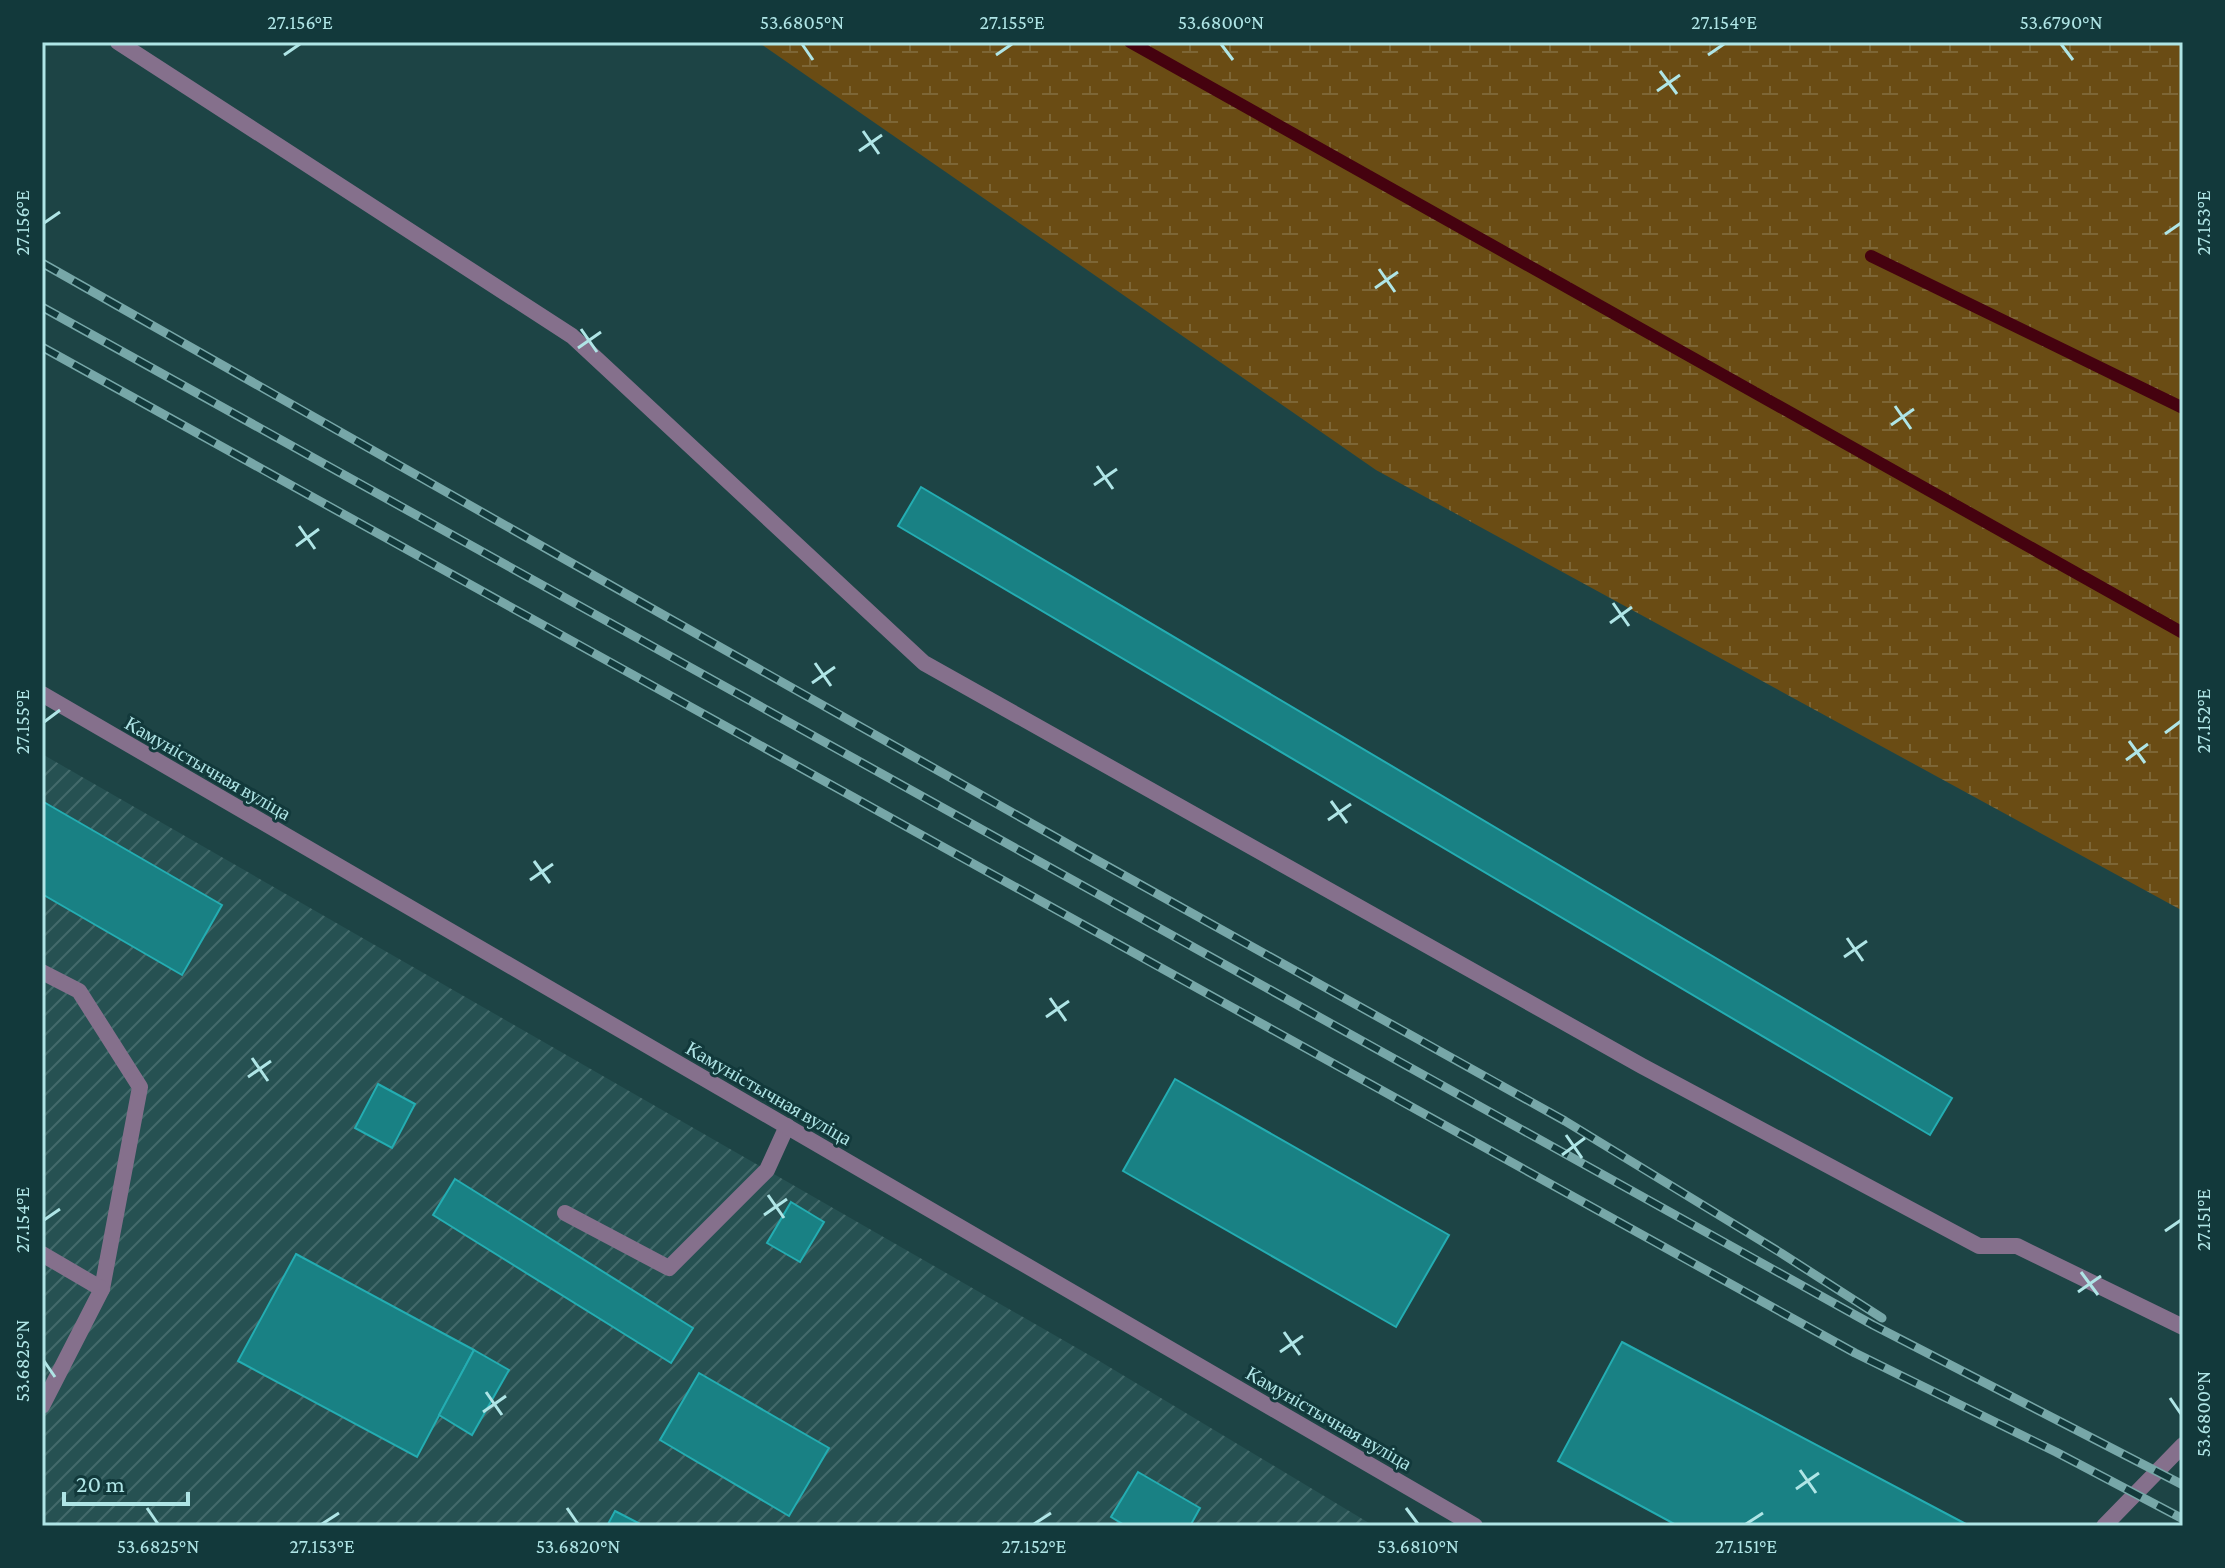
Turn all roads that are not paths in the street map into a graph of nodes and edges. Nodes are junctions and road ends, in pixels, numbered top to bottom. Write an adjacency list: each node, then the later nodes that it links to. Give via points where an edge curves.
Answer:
1 (118, 42): 8 (street, via 572,336 924,663 1642,1066 1979,1246 2017,1246)
2 (42, 694): 4 (street, Камуністычная вуліца)
3 (42, 972): 7 (street, via 79,991 140,1087)
4 (787, 1126): 5 (street, via 767,1170 669,1268); 11 (street, Камуністычная вуліца)
5 (565, 1213)
6 (42, 1254): 7 (street)
7 (102, 1289): 9 (street)
8 (2183, 1327)
9 (42, 1406)
10 (2183, 1445): 12 (street)
11 (1475, 1526)
12 (2104, 1526)

